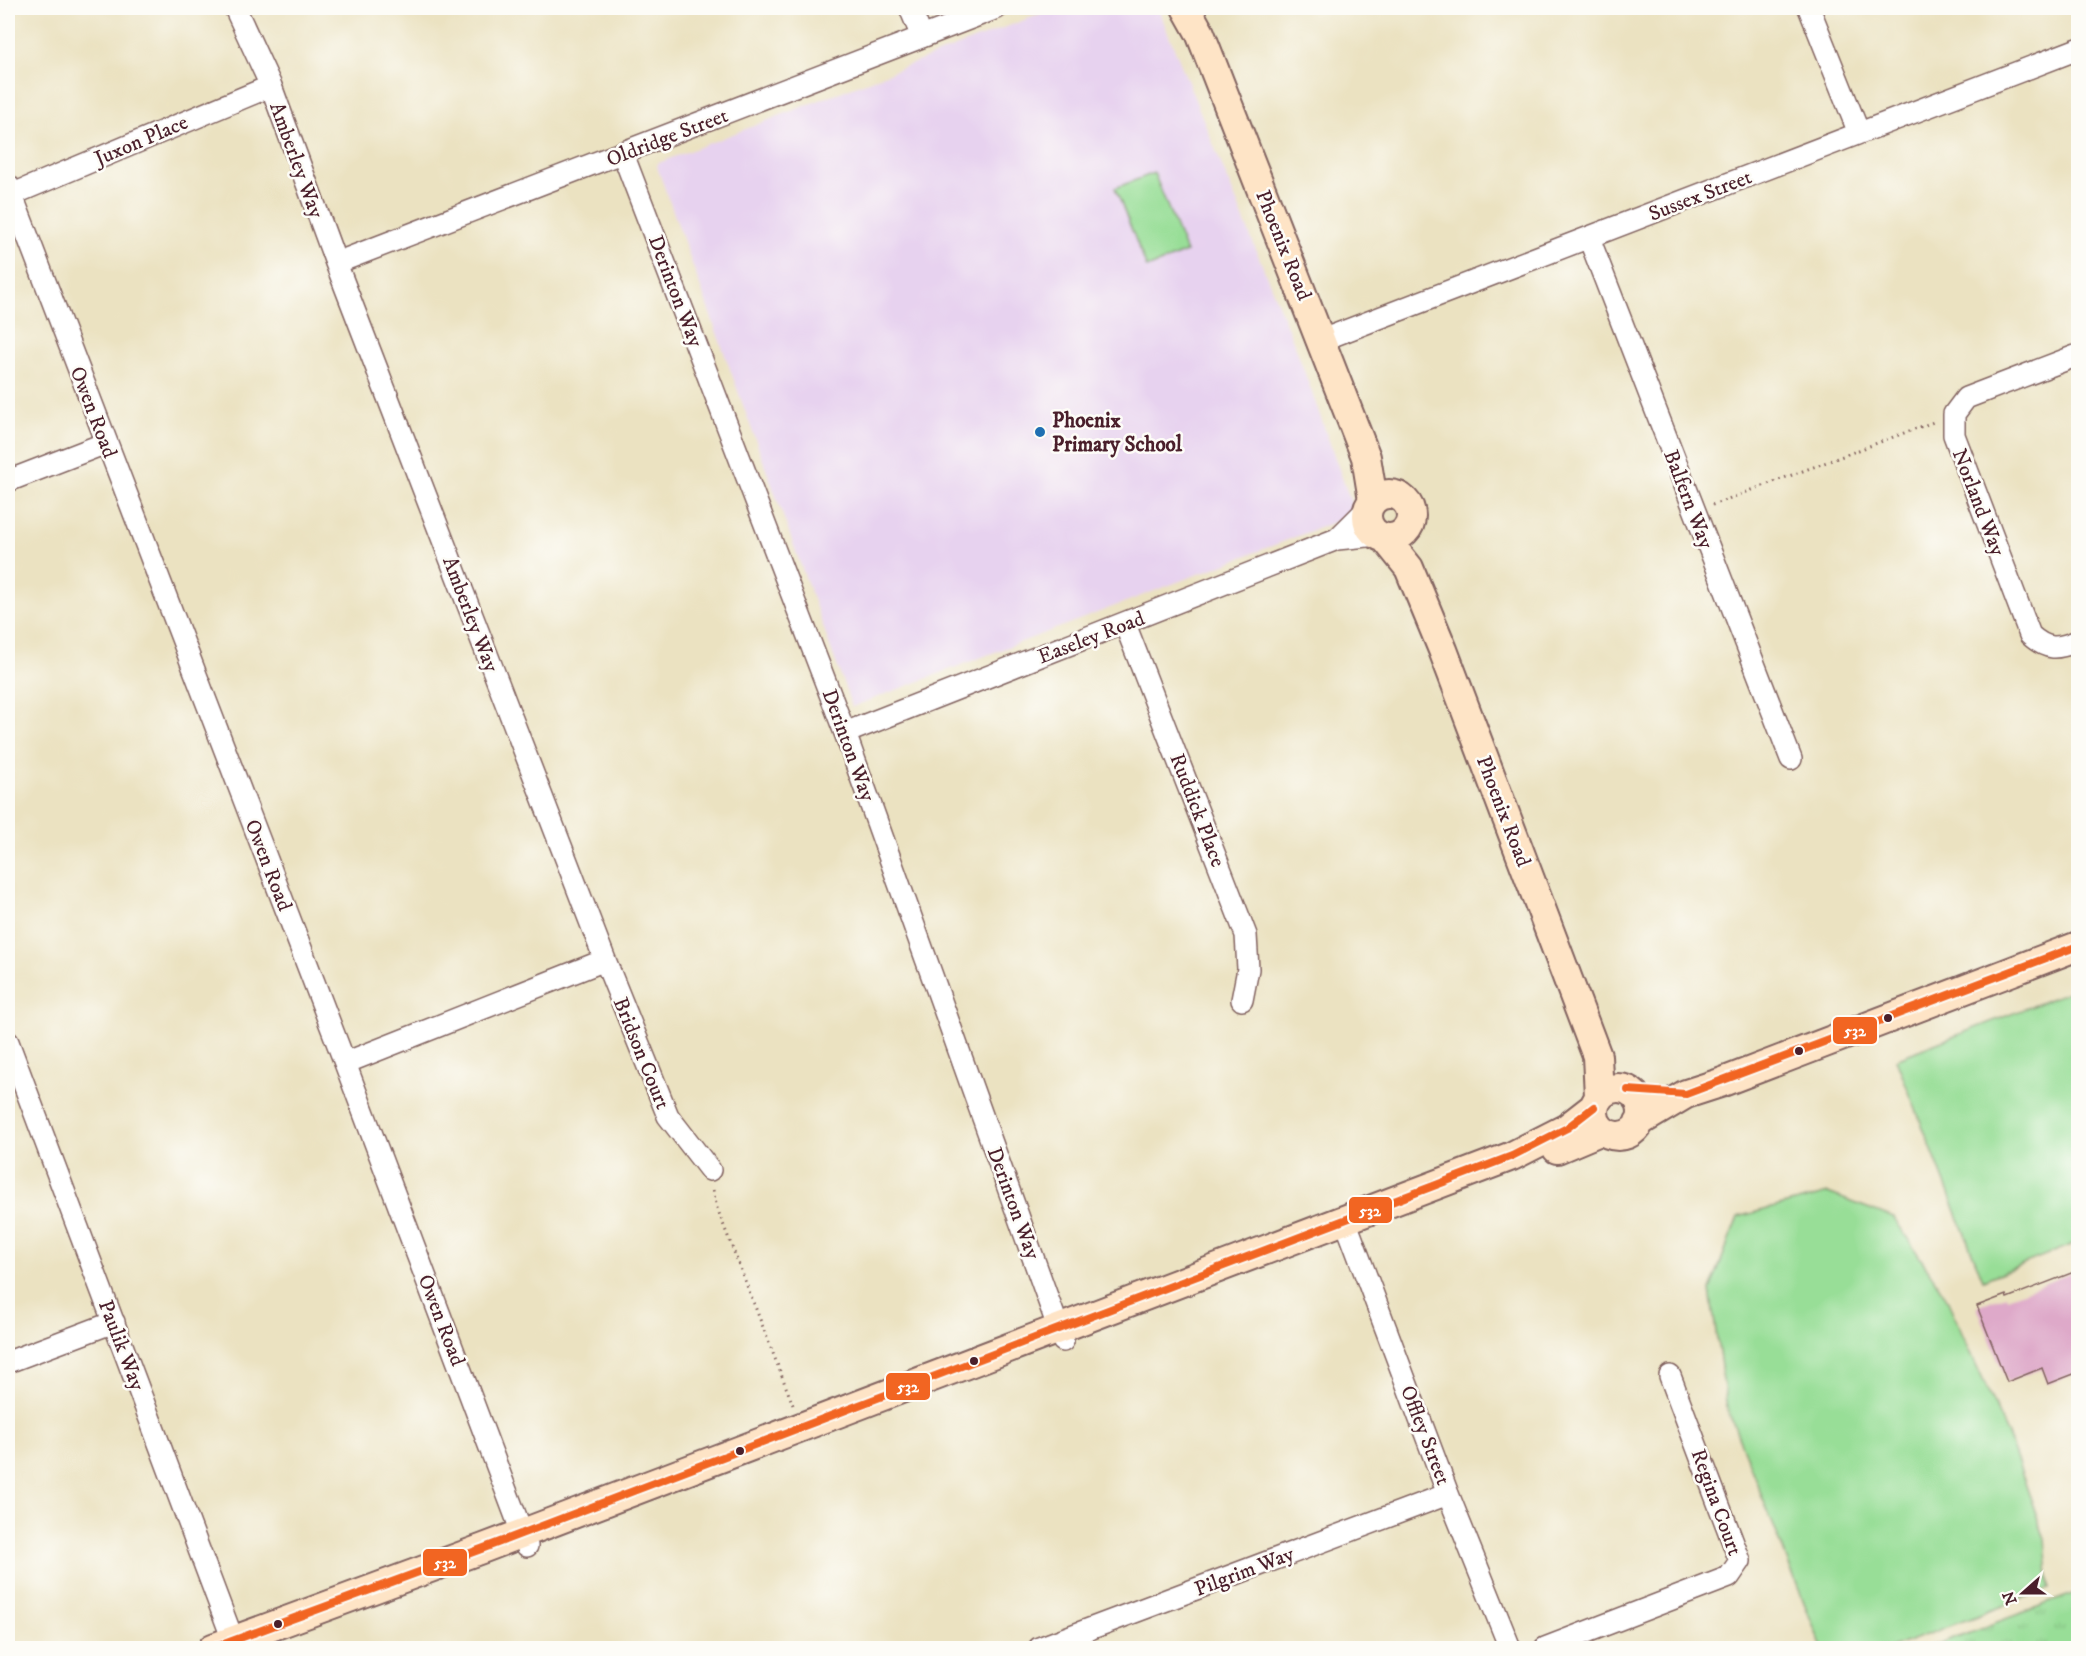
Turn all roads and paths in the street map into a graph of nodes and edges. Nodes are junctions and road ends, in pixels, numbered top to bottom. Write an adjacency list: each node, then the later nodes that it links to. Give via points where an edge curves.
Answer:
1 (235, 8): 9 (street, Amberley Way)
2 (910, 8): 7 (street)
3 (997, 8): 7 (street, Oldridge Street)
4 (1186, 8): 6 (main road, Phoenix Road)
5 (1809, 8): 10 (street)
6 (1198, 20): 15 (main road, Phoenix Road)
7 (922, 37): 11 (street, Oldridge Street)
8 (2079, 49): 10 (street, Sussex Street)
9 (271, 86): 12 (street, Juxon Place); 14 (street, Amberley Way)
10 (1859, 133): 13 (street, Sussex Street)
11 (623, 154): 14 (street, Oldridge Street); 26 (street, Derinton Way)
12 (9, 190): 18 (street, Owen Road)
13 (1589, 238): 15 (street, Sussex Street); 21 (street, Balfern Way)
14 (336, 263): 29 (street, Amberley Way)
15 (1322, 340): 20 (main road, Phoenix Road)
16 (2079, 355): 17 (street, via 1966,398)
17 (1954, 414): 21 (path); 25 (street, Norland Way, via 1954,435 2030,635 2043,646 2062,647)
18 (106, 443): 19 (street); 32 (street, Owen Road)
19 (8, 482)
20 (1379, 501): 22 (main road, via 1369,526); 22 (main road, via 1405,500 1410,508); 23 (street, Easeley Road)
21 (1694, 512): 27 (street, Balfern Way)
22 (1391, 533): 23 (street, Easeley Road); 34 (main road, Phoenix Road, via 1409,568 1597,1056)
23 (1337, 538): 24 (street, Easeley Road)
24 (1125, 624): 26 (street, Easeley Road); 30 (street, Ruddick Place, via 1246,935 1248,969)
25 (2079, 641)
26 (845, 733): 39 (street, Derinton Way)
27 (1791, 759)
28 (2079, 946): 33 (main road)
29 (605, 960): 32 (street); 36 (street, Bridson Court, via 668,1116)
30 (1242, 1000)
31 (8, 1042): 38 (street, Paulik Way)
32 (345, 1063): 44 (street, Owen Road)
33 (1686, 1094): 34 (main road); 35 (main road)
34 (1609, 1102): 35 (main road, Phoenix Road, via 1639,1100); 35 (main road, via 1616,1136 1630,1133); 37 (main road, via 1533,1161)
35 (1640, 1122)
36 (710, 1170): 42 (path, via 717,1208)
37 (1347, 1226): 39 (main road); 43 (street, Offley Street)
38 (114, 1322): 40 (street); 45 (street, Paulik Way)
39 (1061, 1334): 44 (main road)
40 (8, 1362)
41 (1670, 1376): 48 (street, Regina Court, via 1740,1562 1729,1577)
42 (794, 1407)
43 (1448, 1494): 46 (street, Pilgrim Way); 47 (street, Offley Street)
44 (525, 1540): 45 (main road)
45 (235, 1646)
46 (1039, 1648)
47 (1510, 1648)
48 (1545, 1648)

